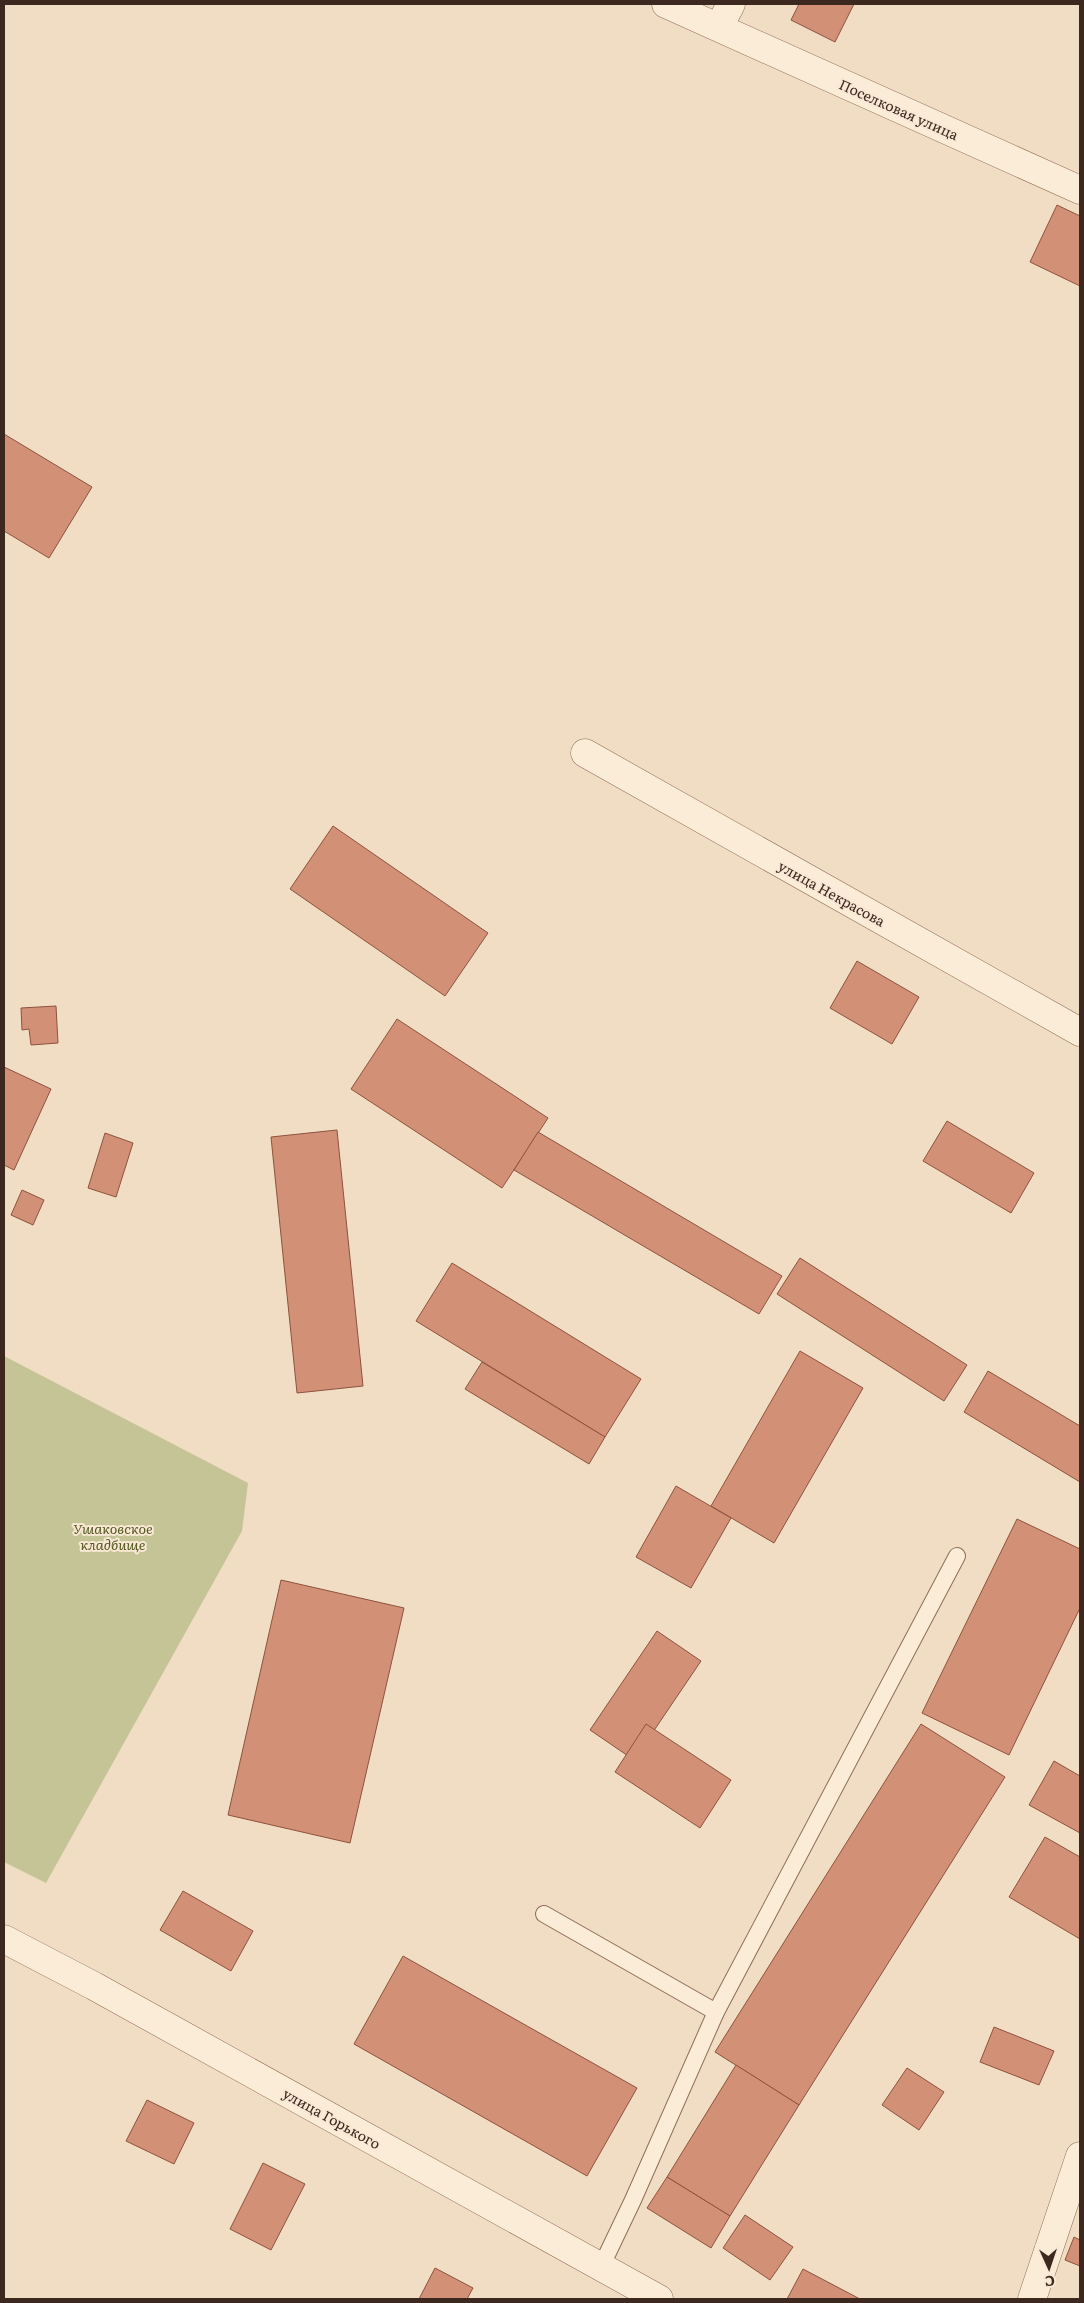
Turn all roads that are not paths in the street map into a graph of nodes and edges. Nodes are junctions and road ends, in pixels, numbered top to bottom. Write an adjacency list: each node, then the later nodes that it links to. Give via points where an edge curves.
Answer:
1 (666, 4): 2 (street, Поселковая улица)
2 (724, 16): 3 (street, Поселковая улица)
3 (1080, 190)
4 (584, 753): 5 (street, улица Некрасова)
5 (1080, 1032)
6 (957, 1556): 9 (lane)
7 (544, 1914): 9 (lane)
8 (4, 1939): 11 (street, улица Горького)
9 (716, 2012): 11 (lane)
10 (1080, 2156): 13 (street)
11 (601, 2267): 12 (street, улица Горького)
12 (659, 2299)
13 (1032, 2299)

